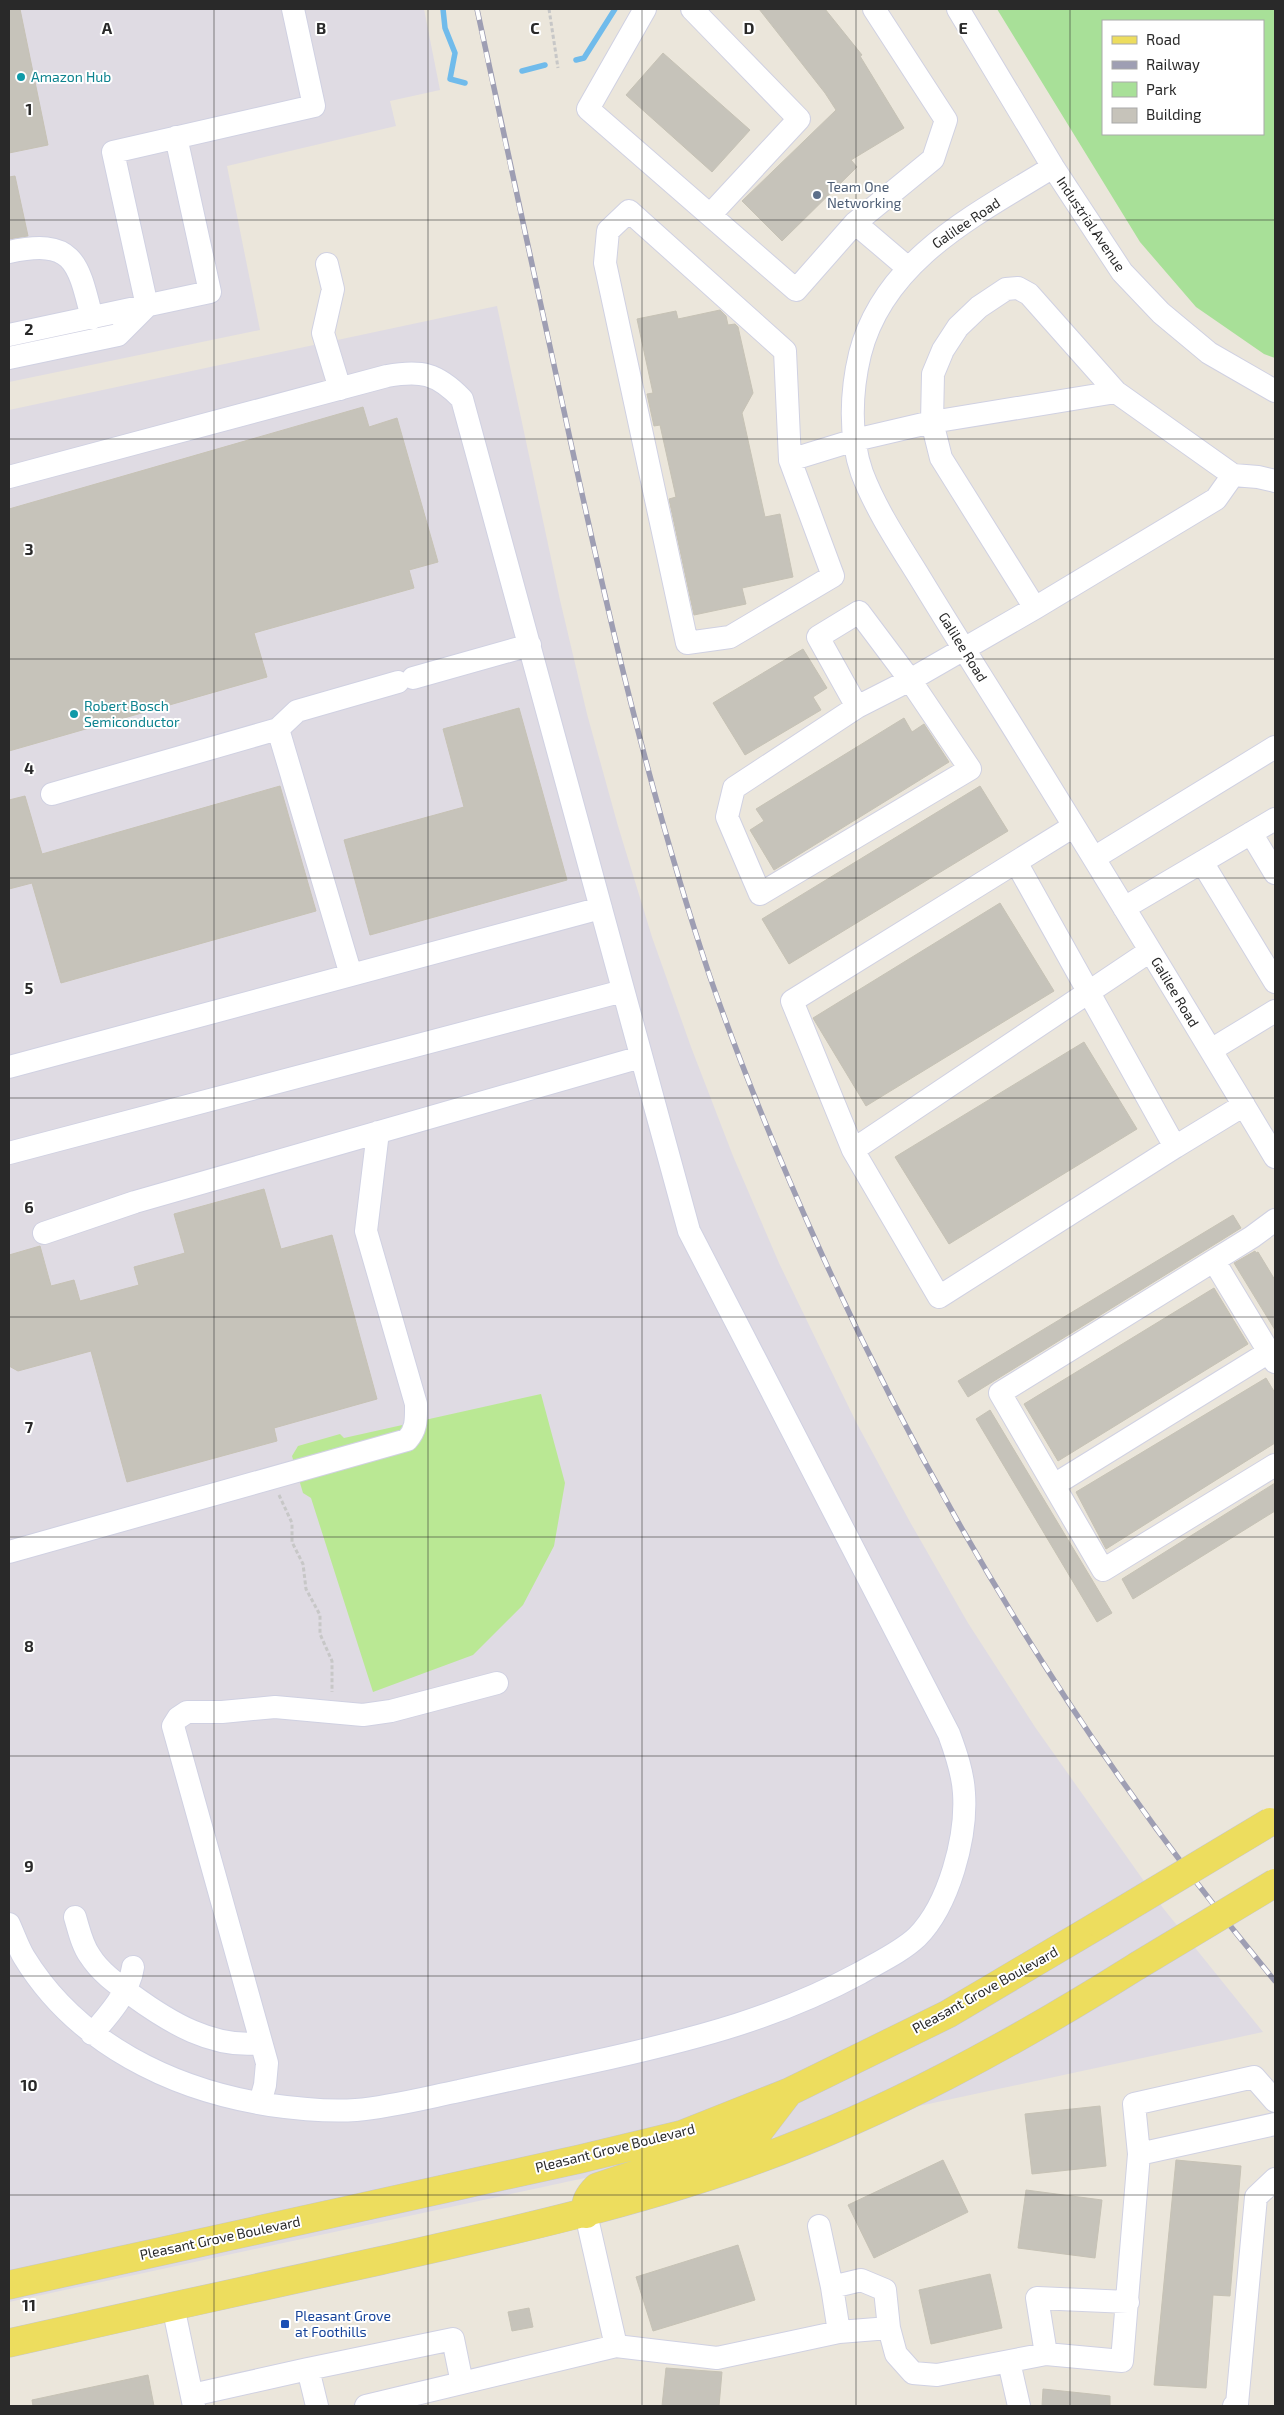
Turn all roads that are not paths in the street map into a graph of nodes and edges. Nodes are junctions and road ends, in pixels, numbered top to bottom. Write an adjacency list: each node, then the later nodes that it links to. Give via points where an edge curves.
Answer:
1 (293, 9): 6 (street, via 314,106)
2 (645, 9): 8 (street, via 588,109)
3 (692, 9): 8 (street, via 799,119)
4 (874, 9): 9 (street, via 946,120 933,159)
5 (958, 9): 7 (street, Industrial Avenue)
6 (176, 137): 13 (street, via 113,152); 13 (street, via 210,292)
7 (1053, 167): 12 (street, Galilee Road, via 948,233); 18 (street, Industrial Avenue, via 1122,272 1161,314 1209,353)
8 (710, 215): 9 (street, via 796,290)
9 (855, 223): 12 (street)
10 (9, 252): 14 (street, via 23,248 54,248 70,258 83,280)
11 (327, 264): 17 (street, via 333,289 323,333)
12 (908, 268): 21 (street, Galilee Road, via 887,294 870,324 860,354 854,388)
13 (147, 306): 14 (street); 16 (street, via 118,335)
14 (92, 318): 15 (street)
15 (9, 335)
16 (9, 358)
17 (340, 389): 24 (street); 27 (street, via 413,372 448,384 462,399)
18 (1275, 391)
19 (1116, 392): 20 (street); 20 (street, via 1029,294 1018,288 1006,289 979,307 958,327 943,350 933,374); 23 (street)
20 (932, 422): 21 (street); 26 (street, via 942,458)
21 (855, 440): 22 (street); 28 (street, Galilee Road, via 861,470 888,526)
22 (790, 460): 22 (street, via 785,351 630,211 608,231 605,264 687,643 730,637 833,576)
23 (1233, 475): 25 (street); 26 (street, via 1216,499)
24 (9, 477)
25 (1275, 481)
26 (1035, 608): 28 (street)
27 (530, 645): 31 (street, via 297,711); 41 (street)
28 (964, 649): 29 (street); 35 (street, Galilee Road)
29 (910, 680): 30 (street); 30 (street, via 859,612 818,637); 30 (street, via 970,769 760,894 727,818 734,788)
30 (857, 707)
31 (278, 729): 33 (street); 44 (street)
32 (1275, 747): 37 (street)
33 (52, 794)
34 (1275, 819): 36 (street)
35 (1074, 826): 37 (street, Galilee Road); 38 (street)
36 (1251, 833): 39 (street); 40 (street)
37 (1094, 858): 42 (street, Galilee Road)
38 (1016, 862): 47 (street); 55 (street, via 792,1001)
39 (1202, 862): 42 (street); 45 (street)
40 (1275, 873)
41 (601, 908): 44 (street); 46 (street)
42 (1124, 908): 43 (street, Galilee Road)
43 (1150, 951): 47 (street); 49 (street, Galilee Road)
44 (351, 975): 51 (street)
45 (1275, 982)
46 (623, 991): 50 (street); 56 (street)
47 (1090, 991): 54 (street); 55 (street)
48 (1275, 1011): 49 (street)
49 (1211, 1050): 52 (street, Galilee Road)
50 (641, 1057): 53 (street); 76 (street, via 689,1231 949,1734 964,1793 963,1826 947,1886 936,1910 917,1936 889,1957 836,1986 743,2024 656,2048 386,2106 332,2111)
51 (9, 1067)
52 (1244, 1105): 54 (street); 57 (street, Galilee Road)
53 (378, 1132): 59 (street, via 135,1202); 64 (street, via 366,1230 416,1404 414,1432 407,1440)
54 (1174, 1147): 55 (street, via 939,1297)
55 (853, 1150)
56 (9, 1153)
57 (1275, 1157)
58 (1275, 1220): 60 (street)
59 (44, 1232)
60 (1214, 1261): 61 (street); 63 (street, via 1000,1393)
61 (1272, 1357): 63 (street)
62 (1275, 1465): 63 (street, via 1103,1570)
63 (1054, 1486)
64 (9, 1552)
65 (498, 1683): 73 (street, via 391,1711 363,1715 275,1707 187,1712 178,1718 173,1726)
66 (1273, 1821): 74 (main road, Pleasant Grove Boulevard, bridge, via 948,2014)
67 (1275, 1883): 80 (main road, bridge, via 982,2058 870,2113 749,2163)
68 (75, 1917): 71 (street, via 90,1956)
69 (9, 1924): 72 (street, via 24,1957 46,1987)
70 (133, 1967): 71 (street, via 132,1980)
71 (125, 1990): 72 (street); 73 (street, via 176,2025 226,2041)
72 (92, 2034): 76 (street, via 128,2058 182,2083)
73 (261, 2043): 76 (street, via 267,2063)
74 (789, 2092): 80 (main road, via 757,2134 597,2188 588,2196); 82 (main road, Pleasant Grove Boulevard, via 683,2134)
75 (1275, 2101): 78 (street, via 1254,2077 1134,2104)
76 (260, 2103)
77 (1275, 2124): 78 (street)
78 (1139, 2154): 84 (street)
79 (1275, 2180): 98 (street, via 1256,2197 1237,2404)
80 (586, 2214): 85 (main road); 89 (street)
81 (819, 2226): 83 (street)
82 (9, 2285)
83 (832, 2287): 86 (street, via 861,2280 885,2290); 87 (street)
84 (1128, 2302): 90 (street, via 1122,2361); 90 (street, via 1037,2298)
85 (173, 2306): 88 (main road); 94 (street)
86 (889, 2328): 87 (street); 91 (street, via 896,2354 913,2373 937,2375)
87 (839, 2332): 89 (street, via 717,2358)
88 (9, 2343)
89 (616, 2346): 93 (street)
90 (1046, 2354): 91 (street)
91 (1009, 2362): 97 (street)
92 (308, 2369): 93 (street, via 453,2339); 94 (street); 95 (street)
93 (462, 2383): 96 (street)
94 (193, 2401)
95 (317, 2406)
96 (366, 2406)
97 (1018, 2406)
98 (1234, 2406)

